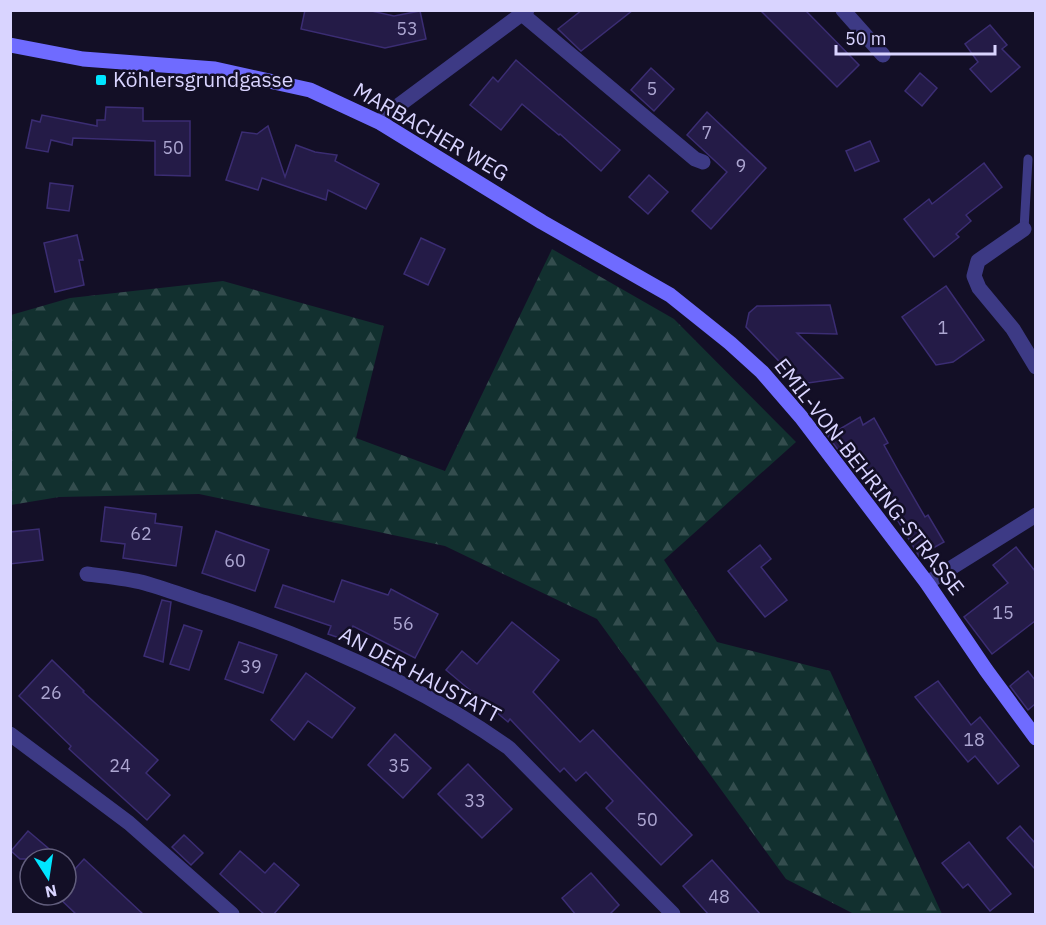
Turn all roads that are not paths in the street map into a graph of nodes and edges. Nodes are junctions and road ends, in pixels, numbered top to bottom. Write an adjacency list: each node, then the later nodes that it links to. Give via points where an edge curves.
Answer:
1 (843, 10): 4 (street)
2 (525, 12): 5 (street, via 387,114); 7 (street)
3 (10, 45): 5 (main road, MARBACHER WEG, via 83,59 215,69 278,82 310,90)
4 (883, 55)
5 (381, 123): 8 (main road, MARBACHER WEG)
6 (1028, 159): 9 (lane)
7 (703, 162)
8 (542, 222): 13 (main road, EMIL-VON-BEHRING-STRASSE, via 670,295 762,372 801,417)
9 (1024, 229): 10 (street, via 978,261 974,276 979,288 1013,328)
10 (1035, 367)
11 (1035, 515): 13 (street)
12 (87, 574): 17 (street, AN DER HAUSTATT, via 140,582 234,613 329,649 418,692 509,748)
13 (927, 583): 15 (main road, EMIL-VON-BEHRING-STRASSE)
14 (10, 734): 16 (street, via 129,823)
15 (1035, 738)
16 (232, 915)
17 (673, 915)

